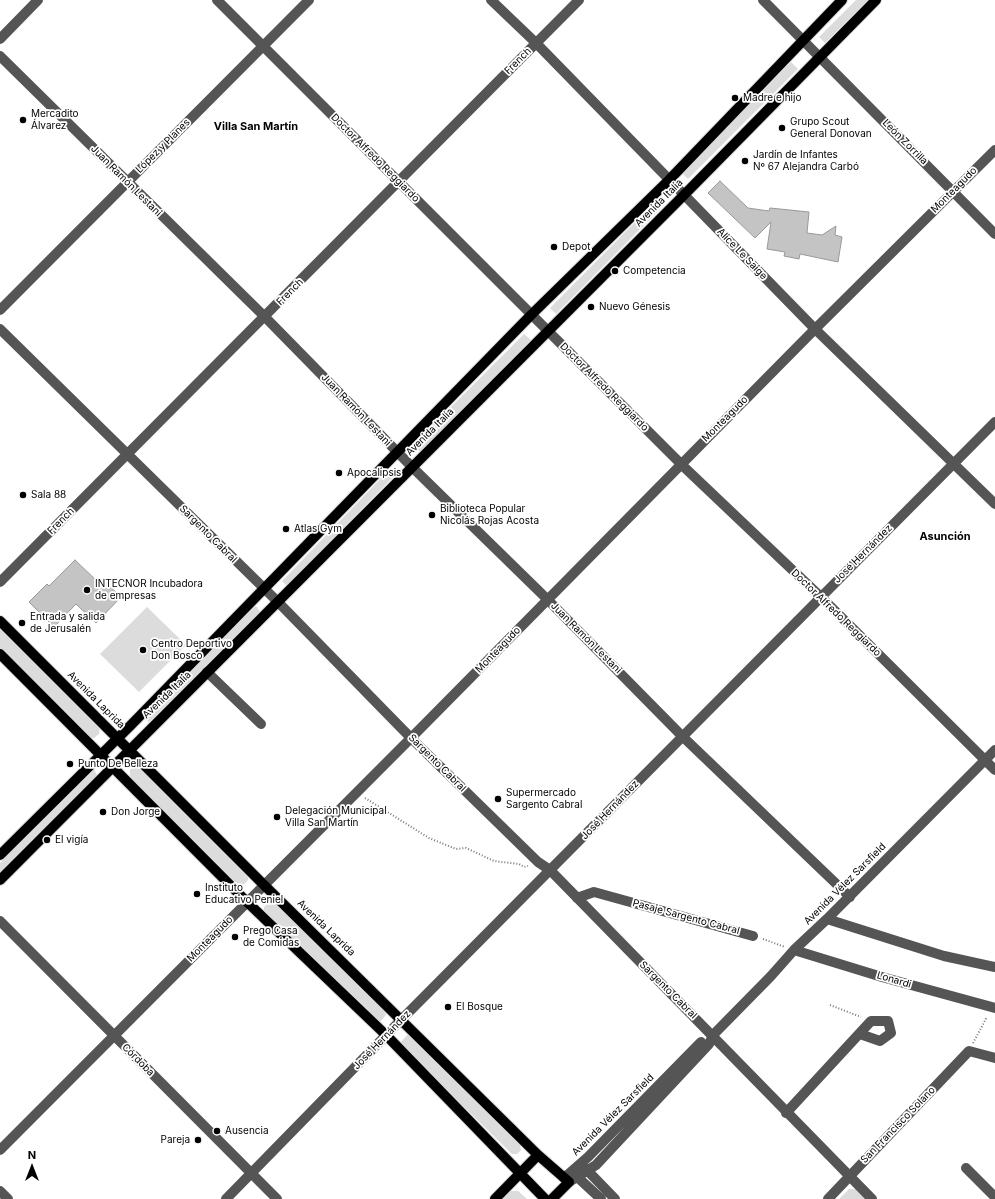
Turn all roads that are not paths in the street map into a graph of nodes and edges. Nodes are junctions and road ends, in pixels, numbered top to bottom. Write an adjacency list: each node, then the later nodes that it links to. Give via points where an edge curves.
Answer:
1 (38, 0): 9 (street)
2 (217, 0): 12 (street, Doctor Alfredo Reggiardo)
3 (309, 0): 12 (street, López y Planes)
4 (491, 0): 11 (street, Alice Le Saige)
5 (579, 0): 11 (street, French)
6 (763, 0): 10 (street, León Zorrilla)
7 (842, 0): 10 (main road, Avenida Italia)
8 (876, 0): 14 (main road, Avenida Italia)
9 (0, 38)
10 (803, 40): 14 (street, León Zorrilla); 16 (main road, Avenida Italia)
11 (536, 43): 16 (street, Alice Le Saige); 17 (street, French)
12 (263, 45): 17 (street, Doctor Alfredo Reggiardo); 18 (street, López y Planes)
13 (0, 56): 18 (street, Juan Ramón Lestani)
14 (819, 56): 19 (street, León Zorrilla); 20 (main road, Avenida Italia)
15 (995, 150): 19 (street, Monteagudo)
16 (669, 180): 20 (street, Alice Le Saige); 23 (main road, Avenida Italia)
17 (399, 182): 23 (street, Doctor Alfredo Reggiardo); 24 (street, French)
18 (127, 183): 22 (street, López y Planes); 24 (street, Juan Ramón Lestani)
19 (953, 191): 21 (street, León Zorrilla); 26 (street, Monteagudo)
20 (684, 195): 26 (street, Alice Le Saige); 27 (main road, Avenida Italia)
21 (995, 234)
22 (0, 310)
23 (531, 315): 27 (street, Doctor Alfredo Reggiardo); 29 (main road, Avenida Italia)
24 (265, 317): 29 (street, Juan Ramón Lestani); 30 (street, French)
25 (0, 329): 30 (street, Sargento Cabral)
26 (815, 329): 31 (street, Alice Le Saige); 32 (street, Monteagudo)
27 (548, 331): 32 (street, Doctor Alfredo Reggiardo); 33 (main road, Avenida Italia)
28 (995, 422): 31 (street, José Hernández)
29 (398, 452): 33 (street, Juan Ramón Lestani); 36 (main road, Avenida Italia)
30 (128, 455): 35 (street, French); 36 (street, Sargento Cabral)
31 (953, 463): 34 (street, Alice Le Saige); 37 (street, José Hernández)
32 (681, 464): 37 (street, Doctor Alfredo Reggiardo); 38 (street, Monteagudo)
33 (412, 467): 38 (street, Juan Ramón Lestani); 39 (main road, Avenida Italia)
34 (995, 504)
35 (0, 582)
36 (263, 588): 39 (street, Sargento Cabral); 45 (main road, Avenida Italia)
37 (821, 597): 44 (street, José Hernández); 50 (street, Doctor Alfredo Reggiardo)
38 (547, 599): 44 (street, Juan Ramón Lestani); 46 (street, Monteagudo)
39 (277, 601): 42 (main road, Avenida Italia); 46 (street, Sargento Cabral)
40 (0, 621): 45 (main road, Avenida Laprida)
41 (0, 654): 49 (main road)
42 (207, 672): 43 (street); 47 (main road, Avenida Italia)
43 (261, 724)
44 (682, 736): 54 (street, José Hernández); 57 (street, Juan Ramón Lestani)
45 (117, 738): 47 (main road, Avenida Laprida); 49 (main road, Avenida Italia)
46 (411, 738): 54 (street, Sargento Cabral, via 538,862); 56 (street, Monteagudo)
47 (130, 749): 51 (main road, Avenida Italia); 56 (main road, Avenida Laprida)
48 (995, 750): 50 (street, Avenida Vélez Sarsfield)
49 (101, 754): 51 (main road); 53 (main road, Avenida Italia)
50 (985, 760): 52 (street, Doctor Alfredo Reggiardo); 57 (street, Avenida Vélez Sarsfield)
51 (112, 766): 55 (main road, Avenida Italia); 59 (main road)
52 (995, 770)
53 (0, 856)
54 (550, 870): 58 (street, Sargento Cabral); 66 (street, José Hernández)
55 (0, 880)
56 (264, 885): 59 (street, Monteagudo); 66 (main road, Avenida Laprida)
57 (850, 897): 60 (street, Avenida Vélez Sarsfield)
58 (577, 898): 62 (street, Pasaje Sargento Cabral, via 594,892); 69 (street, Sargento Cabral)
59 (247, 902): 68 (main road); 70 (street, Monteagudo)
60 (827, 919): 63 (street, Avenida Vélez Sarsfield); 64 (street, via 944,956)
61 (0, 921): 70 (street, Córdoba)
62 (753, 936)
63 (794, 950): 65 (street, Lonardi); 69 (street, Avenida Vélez Sarsfield)
64 (995, 967)
65 (994, 1007)
66 (402, 1018): 68 (street, José Hernández); 74 (main road, Avenida Laprida)
67 (860, 1034): 67 (street, via 871,1021 888,1021 891,1032 880,1041); 72 (street)
68 (386, 1035): 77 (street, José Hernández); 78 (main road)
69 (713, 1035): 72 (street, Sargento Cabral); 75 (street, Avenida Vélez Sarsfield, via 704,1039)
70 (114, 1037): 73 (street, Monteagudo); 77 (street, Córdoba)
71 (995, 1058): 79 (street, San Francisco Solano, via 969,1051)
72 (786, 1113): 79 (street, Sargento Cabral)
73 (0, 1150)
74 (538, 1155): 78 (main road); 80 (main road, Avenida Laprida)
75 (584, 1168): 80 (street, Avenida Vélez Sarsfield); 90 (street)
76 (966, 1168): 82 (street)
77 (251, 1174): 84 (street, José Hernández); 85 (street, Córdoba)
78 (520, 1174): 86 (main road); 87 (main road)
79 (849, 1176): 91 (street, San Francisco Solano); 92 (street, Sargento Cabral)
80 (570, 1177): 88 (main road, Avenida Vélez Sarsfield); 89 (street, Avenida Laprida)
81 (0, 1191): 83 (street)
82 (995, 1197)
83 (8, 1199)
84 (226, 1199)
85 (277, 1199)
86 (495, 1199)
87 (545, 1199)
88 (552, 1199)
89 (601, 1199)
90 (615, 1199)
91 (828, 1199)
92 (872, 1199)

